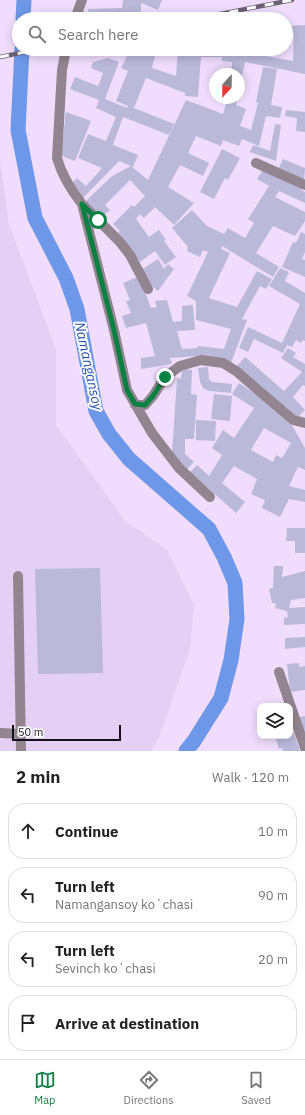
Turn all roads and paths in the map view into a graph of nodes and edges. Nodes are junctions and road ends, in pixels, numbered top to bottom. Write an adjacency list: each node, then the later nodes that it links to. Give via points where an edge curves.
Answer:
1 (82, 0): 2 (street)
2 (78, 12)
3 (65, 56): 6 (street, via 57,158 69,188)
4 (256, 163): 5 (street)
5 (305, 185)
6 (82, 204): 7 (street, via 120,242); 8 (street, via 127,390)
7 (148, 289)
8 (135, 404): 9 (street, via 145,405 165,377 180,366 201,360 223,363 236,371 293,420); 10 (street, via 152,433 178,468)
9 (305, 423)
10 (210, 497)
11 (18, 576): 14 (street)
12 (279, 672): 15 (street)
13 (0, 733): 14 (street)
14 (21, 734): 16 (street)
15 (305, 748)
16 (22, 751)

